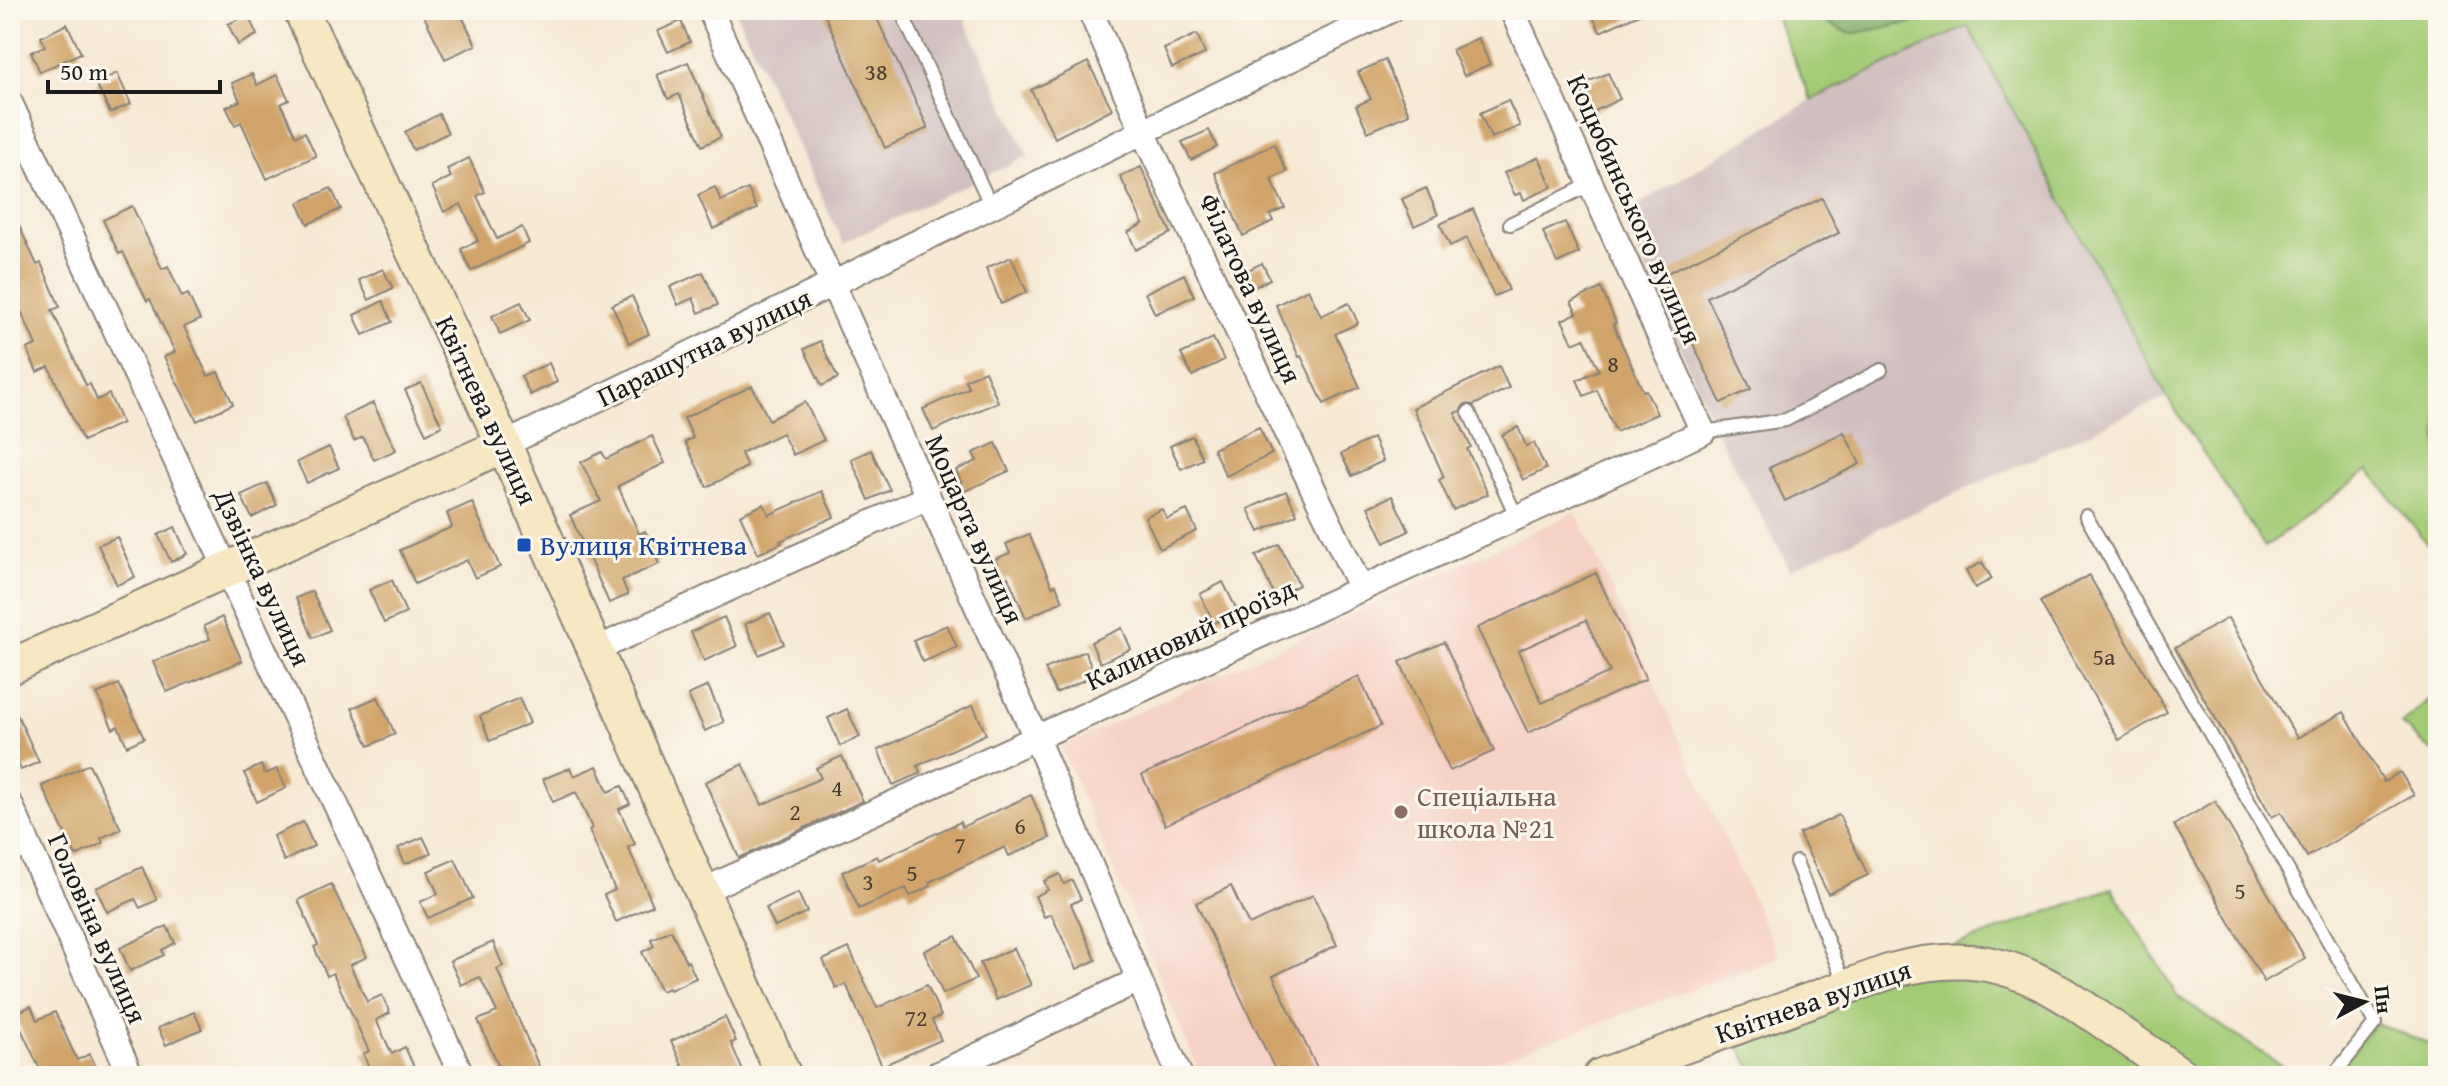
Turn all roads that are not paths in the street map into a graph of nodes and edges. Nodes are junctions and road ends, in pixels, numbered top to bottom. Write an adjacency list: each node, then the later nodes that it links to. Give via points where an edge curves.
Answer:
1 (301, 10): 16 (main road, Квітнева вулиця)
2 (710, 10): 12 (street, Моцарта вулиця)
3 (1090, 10): 8 (street, Філатова вулиця)
4 (1391, 10): 8 (street, Парашутна вулиця)
5 (1512, 10): 9 (street, Коцюбинського вулиця)
6 (906, 22): 10 (lane)
7 (10, 103): 20 (street, Дзвінка вулиця)
8 (1143, 132): 10 (street, Парашутна вулиця); 21 (street, Філатова вулиця)
9 (1591, 184): 11 (lane); 15 (street, Коцюбинського вулиця)
10 (991, 206): 12 (street, Парашутна вулиця)
11 (1510, 224)
12 (832, 284): 16 (street, Парашутна вулиця); 17 (street, Моцарта вулиця)
13 (1881, 370): 15 (lane, via 1786,420)
14 (1469, 412): 19 (lane)
15 (1703, 432): 19 (street, Калиновий проїзд)
16 (504, 445): 20 (main road, Парашутна вулиця); 22 (main road, Квітнева вулиця)
17 (928, 497): 22 (street); 24 (street, Моцарта вулиця)
18 (2086, 516): 38 (lane, via 2375,1023)
19 (1517, 518): 21 (street, Калиновий проїзд)
20 (227, 570): 23 (main road, Парашутна вулиця); 32 (street, Дзвінка вулиця)
21 (1361, 589): 24 (street, Калиновий проїзд)
22 (595, 650): 27 (main road, Квітнева вулиця)
23 (10, 667)
24 (1036, 738): 27 (street, Калиновий проїзд); 28 (street, Моцарта вулиця)
25 (10, 804): 31 (street, Головіна вулиця)
26 (1796, 862): 29 (lane)
27 (702, 891): 33 (main road, Квітнева вулиця)
28 (1139, 980): 34 (street); 35 (street, Моцарта вулиця)
29 (1846, 987): 30 (main road, Квітнева вулиця); 37 (main road, Квітнева вулиця, via 1914,965 1961,961 2006,968 2049,985)
30 (1659, 1066): 36 (main road, Квітнева вулиця)
31 (131, 1076)
32 (462, 1076)
33 (784, 1076)
34 (934, 1076)
35 (1180, 1076)
36 (1601, 1076)
37 (2182, 1076)
38 (2333, 1076)

